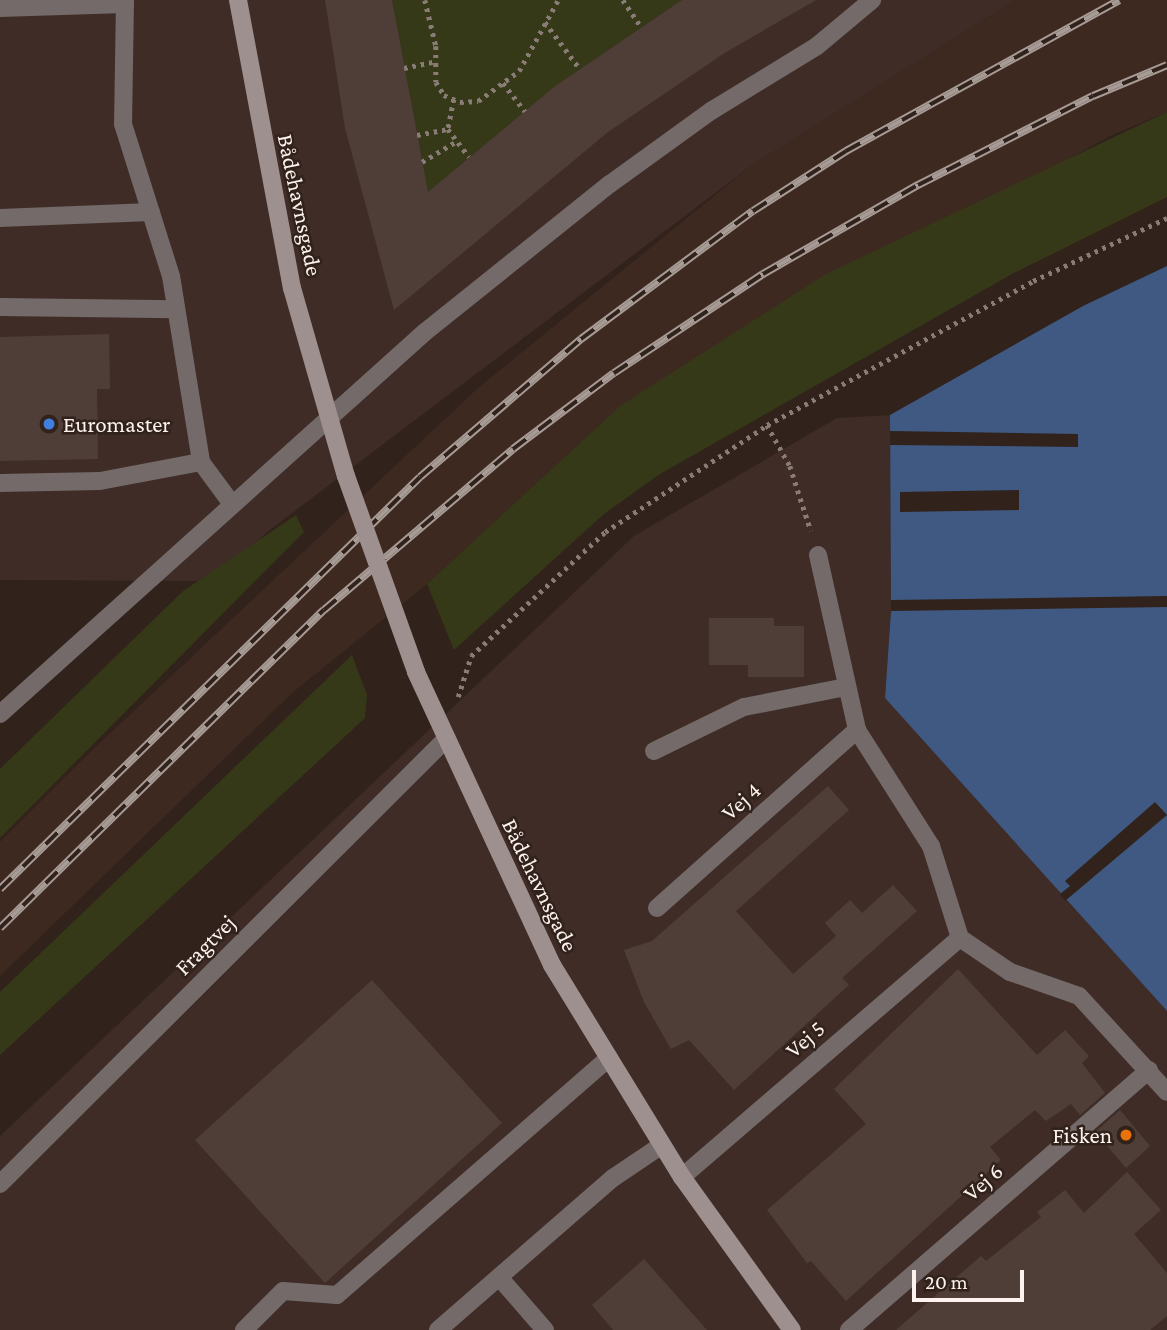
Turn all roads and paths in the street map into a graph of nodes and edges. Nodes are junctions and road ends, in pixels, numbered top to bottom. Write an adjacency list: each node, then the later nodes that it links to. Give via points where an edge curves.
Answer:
1 (238, 0): 34 (street, Bådehavnsgade, bridge, via 292,288 346,476)
2 (425, 0): 10 (path)
3 (556, 0): 8 (path)
4 (623, 0): 9 (path)
5 (872, 0): 29 (street, via 817,46 711,111 610,184 425,332)
6 (125, 2): 7 (street); 21 (street, via 123,124)
7 (0, 8)
8 (545, 21): 12 (path); 13 (path, via 532,53)
9 (640, 27)
10 (436, 61): 11 (path); 14 (path, via 436,82)
11 (404, 68)
12 (580, 69)
13 (503, 83): 14 (path, via 478,101); 15 (path)
14 (454, 99): 16 (path)
15 (525, 111)
16 (448, 129): 17 (path); 18 (path)
17 (417, 135)
18 (457, 141): 19 (path); 20 (path)
19 (469, 157)
20 (422, 162)
21 (150, 212): 22 (street); 25 (street, via 171,276)
22 (0, 218)
23 (1167, 218): 26 (path, via 1033,281)
24 (0, 307): 25 (street)
25 (176, 309): 27 (street)
26 (768, 425): 30 (path, via 790,466); 34 (path, via 605,532 471,656)
27 (201, 462): 28 (street, via 100,481); 29 (street)
28 (0, 483)
29 (232, 504): 32 (street)
30 (818, 555): 31 (street)
31 (846, 687): 33 (street); 35 (street, via 744,707)
32 (0, 714)
33 (857, 730): 36 (street, Vej 4); 37 (street, via 931,846)
34 (444, 741): 38 (street, Bådehavnsgade, via 552,965); 43 (street, Fragtvej)
35 (654, 751)
36 (657, 908)
37 (960, 938): 39 (street, via 1010,972 1079,996); 42 (street, Vej 5)
38 (609, 1058): 41 (street, Bådehavnsgade); 45 (street, via 337,1295 284,1291)
39 (1149, 1070): 40 (street); 49 (street, Vej 6)
40 (1167, 1091)
41 (662, 1145): 42 (street, Bådehavnsgade); 44 (street, via 613,1178)
42 (682, 1177): 48 (street, Bådehavnsgade)
43 (0, 1184)
44 (499, 1277): 46 (street); 47 (street)
45 (244, 1330)
46 (438, 1330)
47 (545, 1330)
48 (792, 1330)
49 (849, 1330)

